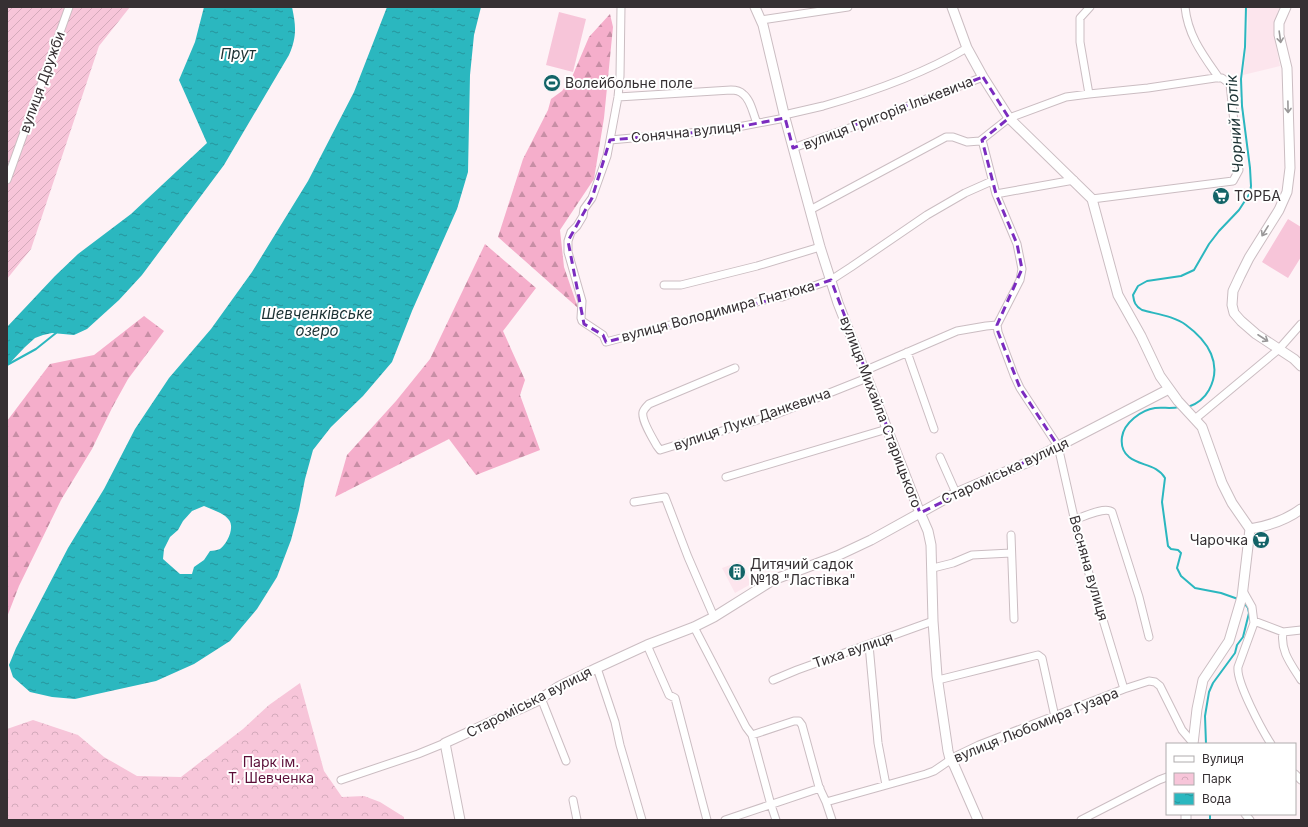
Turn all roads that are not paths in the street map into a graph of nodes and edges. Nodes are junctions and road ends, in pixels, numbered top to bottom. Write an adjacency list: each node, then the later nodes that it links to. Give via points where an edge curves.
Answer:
1 (70, 7): 21 (street, вулиця Дружби)
2 (621, 7): 14 (street)
3 (755, 7): 9 (street, вулиця Михайла Старицького)
4 (848, 7): 9 (street)
5 (952, 7): 10 (street)
6 (1090, 7): 13 (street, via 1080,18 1080,42)
7 (1184, 7): 12 (street, via 1199,51)
8 (1286, 7): 32 (street, one-way to 32, via 1279,23 1279,35 1287,68 1290,168 1287,192 1240,276 1233,291 1232,305 1234,313 1241,321)
9 (761, 20): 15 (street, вулиця Михайла Старицького)
10 (967, 48): 11 (street); 15 (street, Сонячна вулиця, via 895,82)
11 (983, 77): 16 (street); 20 (street, вулиця Григорія Ількевича)
12 (1219, 78): 13 (street); 25 (street, via 1230,84 1239,170 1233,181)
13 (1089, 94): 16 (street, via 1061,99)
14 (618, 97): 17 (street, via 735,90 746,96); 18 (street)
15 (785, 117): 17 (street, Сонячна вулиця); 20 (street, вулиця Михайла Старицького)
16 (1009, 118): 19 (street); 22 (street)
17 (757, 123): 18 (street, Сонячна вулиця, via 722,130)
18 (610, 140): 28 (street, вулиця Володимира Гнатюка, via 592,198 568,241 568,252 582,301 582,321 603,335 606,342 782,297)
19 (982, 140): 23 (street); 26 (street, via 967,142 953,136 946,137)
20 (793, 148): 26 (street, вулиця Михайла Старицького)
21 (7, 180)
22 (1074, 180): 24 (street); 25 (street)
23 (992, 181): 24 (street); 28 (street, вулиця Володимира Гнатюка, via 964,193 927,215)
24 (996, 194): 31 (street, via 1017,244 1022,270 1020,280)
25 (1092, 199): 37 (street, via 1118,295)
26 (810, 210): 27 (street, вулиця Михайла Старицького)
27 (820, 247): 28 (street, вулиця Михайла Старицького); 29 (street, via 681,285)
28 (831, 280): 36 (street, вулиця Михайла Старицького)
29 (664, 286)
30 (1301, 324): 32 (street)
31 (997, 325): 33 (street, вулиця Луки Данкевича, via 957,331); 41 (street, via 1016,381)
32 (1279, 349): 34 (street); 38 (street)
33 (907, 352): 36 (street, вулиця Луки Данкевича); 40 (street)
34 (1301, 366)
35 (735, 368): 36 (street, вулиця Луки Данкевича, via 649,404 645,408 643,418 660,450 774,415)
36 (866, 375): 39 (street, вулиця Михайла Старицького)
37 (1169, 389): 38 (street); 41 (street, Староміська вулиця)
38 (1195, 419): 49 (street, via 1202,427 1232,503)
39 (887, 429): 43 (street); 47 (street, вулиця Михайла Старицького)
40 (934, 429)
41 (1058, 446): 44 (street, Староміська вулиця, via 1026,463); 48 (street, Весняна вулиця)
42 (940, 457): 44 (street)
43 (726, 477)
44 (956, 493): 47 (street, Староміська вулиця)
45 (634, 502): 54 (street, via 665,497)
46 (1301, 509): 49 (street, via 1286,518)
47 (920, 513): 52 (street, вулиця Михайла Старицького, via 929,536); 54 (street, Староміська вулиця, via 837,556 773,580)
48 (1074, 520): 61 (street, via 1102,510 1112,512 1139,596); 68 (street, Весняна вулиця)
49 (1250, 529): 53 (street)
50 (1011, 535): 51 (street)
51 (1011, 553): 52 (street, via 970,556); 55 (street)
52 (933, 568): 56 (street, вулиця Михайла Старицького)
53 (1243, 591): 57 (street, via 1252,607); 74 (street, via 1229,641 1204,680)
54 (714, 617): 58 (street, Староміська вулиця)
55 (1014, 619)
56 (933, 621): 62 (street, Тиха вулиця); 66 (street, вулиця Михайла Старицького)
57 (1254, 621): 60 (street); 75 (street, via 1237,672 1261,728)
58 (694, 627): 63 (street, Староміська вулиця); 71 (street)
59 (1301, 630): 60 (street)
60 (1283, 632): 67 (street, via 1284,651)
61 (1149, 637)
62 (869, 645): 65 (street, Тиха вулиця); 80 (street, via 878,743)
63 (647, 646): 64 (street, Староміська вулиця); 88 (street, via 669,695 675,698)
64 (596, 668): 69 (street, Староміська вулиця); 87 (street, via 612,711)
65 (773, 680)
66 (938, 680): 70 (street, via 1038,655 1042,658); 76 (street, вулиця Михайла Старицького)
67 (1301, 680)
68 (1124, 689): 70 (street, вулиця Любомира Гузара); 73 (street, вулиця Любомира Гузара, via 1149,681 1159,684 1182,730)
69 (541, 698): 72 (street, Староміська вулиця); 77 (street)
70 (1055, 717): 76 (street, вулиця Любомира Гузара, via 1005,734)
71 (752, 735): 81 (street, via 794,721 800,722); 84 (street)
72 (445, 743): 79 (street, Староміська вулиця); 85 (street)
73 (1192, 743)
74 (1193, 743)
75 (1270, 743)
76 (950, 759): 80 (street, вулиця Любомира Гузара, via 931,773); 92 (street, вулиця Михайла Старицького)
77 (566, 760)
78 (1166, 777): 93 (street)
79 (341, 780)
80 (886, 785): 83 (street, вулиця Любомира Гузара)
81 (820, 788): 83 (street); 84 (street)
82 (573, 800): 86 (street)
83 (826, 802): 91 (street)
84 (771, 805): 89 (street); 90 (street)
85 (460, 820)
86 (577, 820)
87 (642, 820)
88 (707, 820)
89 (724, 820)
90 (776, 820)
91 (832, 820)
92 (978, 820)
93 (1082, 820)

